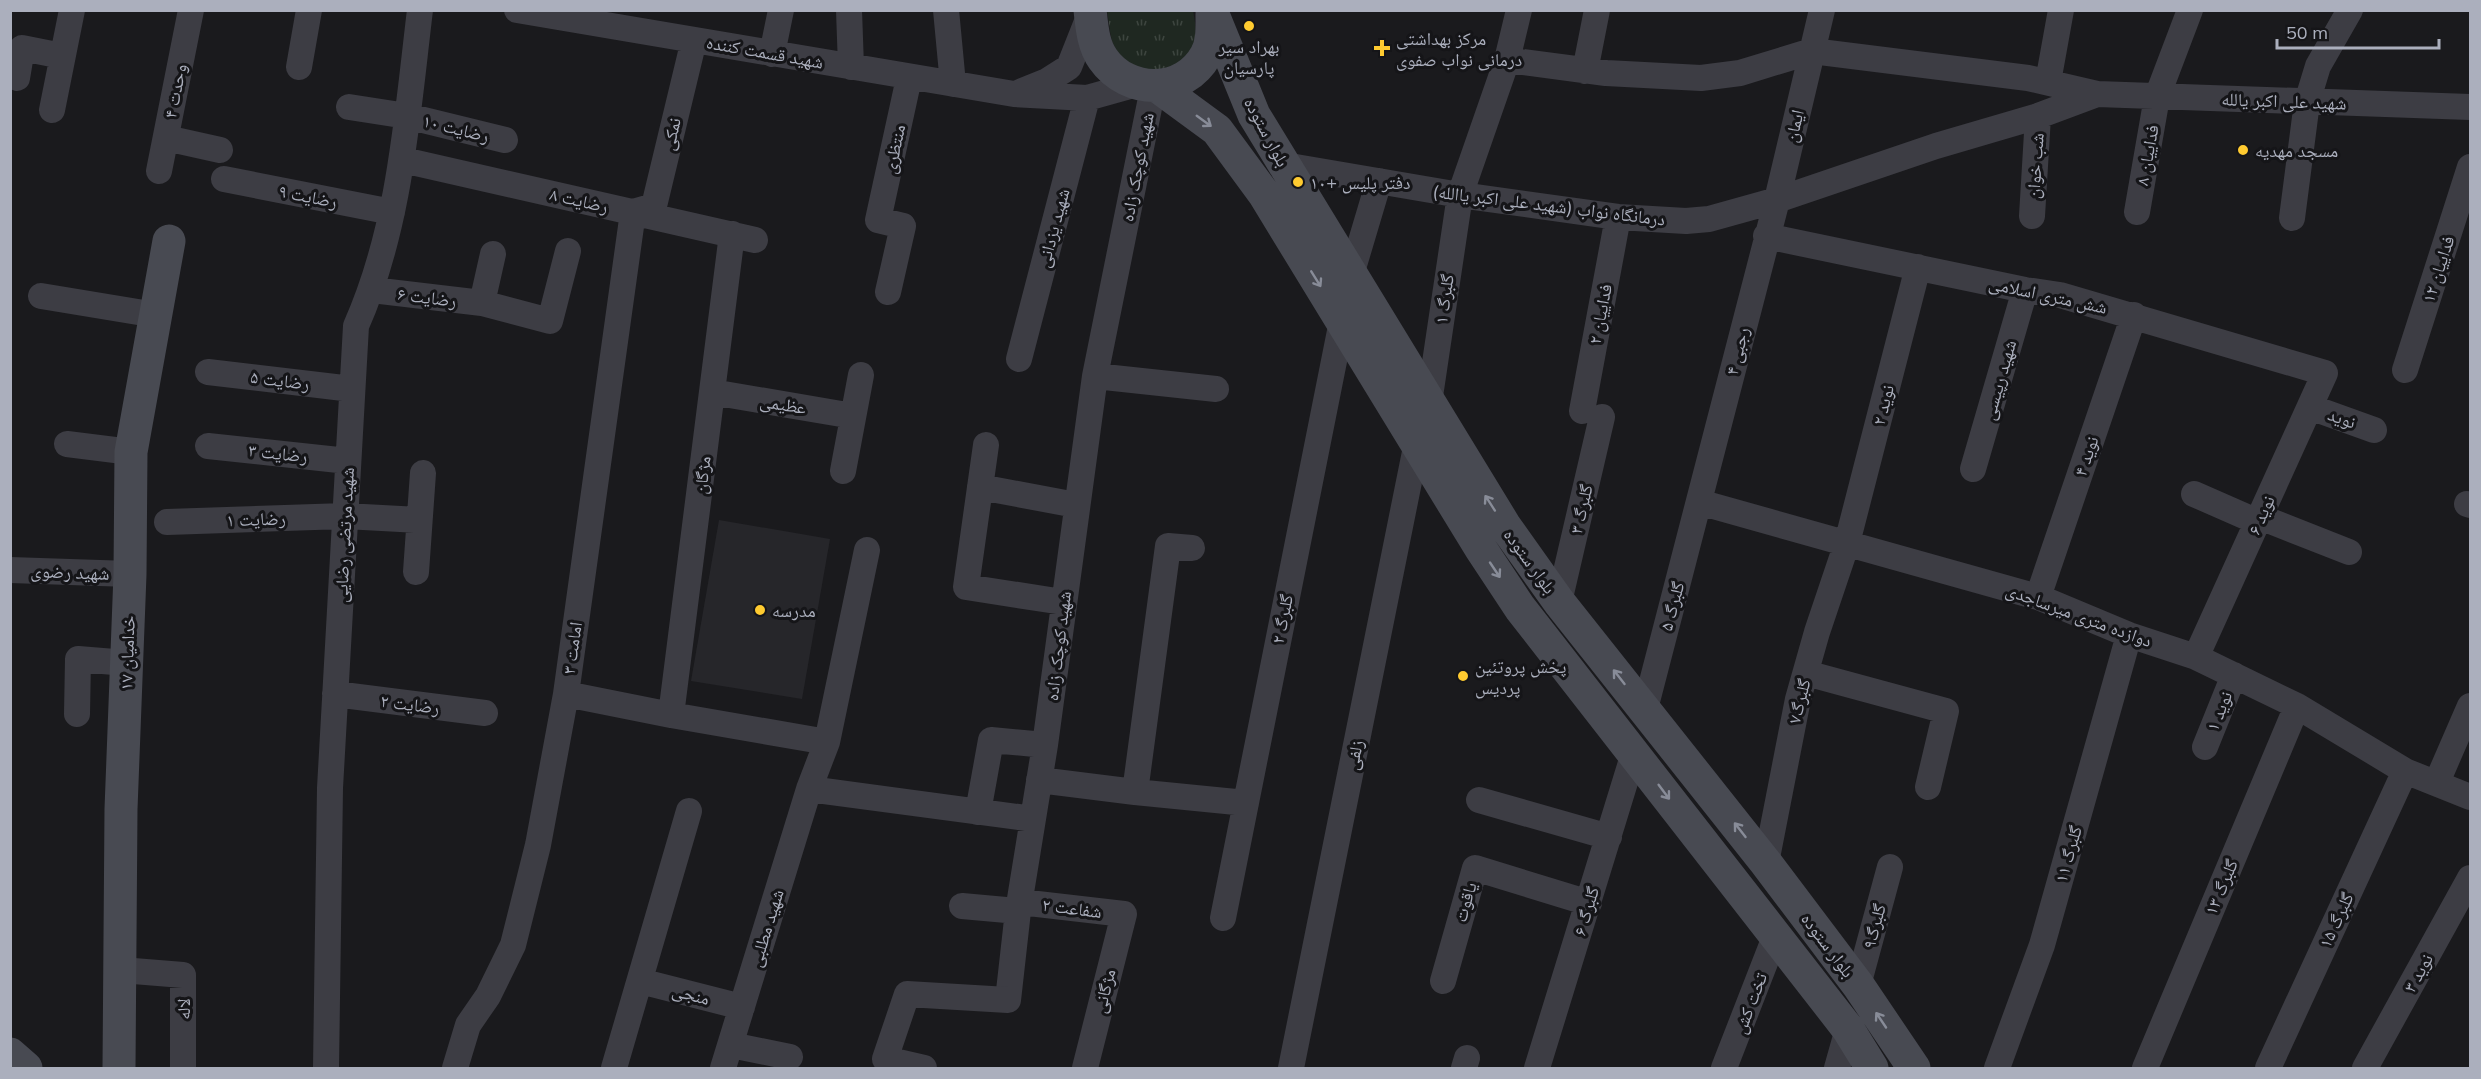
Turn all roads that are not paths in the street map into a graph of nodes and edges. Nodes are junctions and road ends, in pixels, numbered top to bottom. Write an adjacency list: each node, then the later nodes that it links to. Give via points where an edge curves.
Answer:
1 (72, 10): 21 (street)
2 (191, 10): 41 (street, وحدت ۴)
3 (309, 10): 23 (street)
4 (420, 10): 39 (street, شهید مرتضی رضایی)
5 (781, 10): 20 (street)
6 (849, 10): 24 (street)
7 (946, 10): 29 (street)
8 (1519, 10): 22 (street, گلبرگ ۱)
9 (1597, 10): 25 (street)
10 (1822, 10): 19 (street, ایمان)
11 (2061, 10): 28 (street)
12 (2190, 10): 33 (street, فداییان ۸)
13 (2350, 10): 35 (street, via 2318,66)
14 (1212, 11): 30 (main road, via 1212,39 1198,67 1172,83); 45 (main road, بلوار ستوده, via 1254,115)
15 (529, 12): 17 (street, شهید قسمت کننده)
16 (1090, 12): 30 (main road, بلوار ستوده, via 1101,58 1124,79); 31 (street, via 1069,67)
17 (655, 22): 18 (street, شهید قسمت کننده)
18 (694, 40): 20 (street, شهید قسمت کننده); 52 (street, نمکی, via 654,206)
19 (1812, 51): 25 (street, via 1740,73 1701,78); 28 (street); 51 (street, ایمان)
20 (772, 54): 24 (street, شهید قسمت کننده)
21 (62, 56): 26 (street, via 22,48); 38 (street)
22 (1507, 60): 25 (street); 50 (street, گلبرگ ۱)
23 (299, 67)
24 (851, 67): 27 (street, شهید قسمت کننده)
25 (1585, 70)
26 (17, 78)
27 (909, 78): 29 (street, شهید قسمت کننده); 67 (street, منتظری, via 878,220 903,226)
28 (2048, 82): 32 (street)
29 (953, 84): 31 (street, شهید قسمت کننده)
30 (1147, 85): 34 (street, شهید قسمت کننده); 72 (main road, بلوار ستوده, one-way to 72, via 1217,130 1264,194); 78 (street, شهید کوچک زاده, via 1150,104)
31 (1014, 94): 34 (street, شهید قسمت کننده)
32 (2097, 94): 33 (street, شهید علی اکبر یالله); 40 (street, درمانگاه نواب (شهید علی اکبر یاالله))
33 (2157, 97): 35 (street, شهید علی اکبر یالله); 53 (street, فداییان ۸)
34 (1087, 98): 73 (street, شهید یزدانی)
35 (2307, 102): 37 (street, شهید علی اکبر یالله); 57 (street)
36 (349, 107): 39 (street, رضایت ۱۰)
37 (2470, 107)
38 (52, 110)
39 (407, 116): 42 (street, رضایت ۱۰); 44 (street, شهید مرتضی رضایی)
40 (2038, 116): 51 (street, درمانگاه نواب (شهید علی اکبر یاالله)); 55 (street, شب خوان)
41 (166, 138): 43 (street); 47 (street, وحدت ۴)
42 (505, 140)
43 (220, 150)
44 (403, 160): 52 (street, رضایت ۸); 54 (street, شهید مرتضی رضایی)
45 (1284, 165): 49 (street, درمانگاه نواب (شهید علی اکبر یاالله)); 64 (main road, بلوار ستوده)
46 (2470, 167): 74 (street, فداییان ۱۲)
47 (159, 171)
48 (224, 179): 54 (street, رضایت ۹)
49 (1378, 181): 50 (street, درمانگاه نواب (شهید علی اکبر یاالله)); 64 (street)
50 (1460, 195): 56 (street, درمانگاه نواب (شهید علی اکبر یاالله)); 82 (street, گلبرگ ۱)
51 (1777, 200): 56 (street, درمانگاه نواب (شهید علی اکبر یاالله), via 1709,219); 58 (street, رجبی ۴)
52 (633, 212): 59 (street, رضایت ۸); 120 (street, امامت ۳)
53 (2137, 212)
54 (392, 213): 65 (street, شهید مرتضی رضایی)
55 (2032, 216)
56 (1618, 217): 84 (street, فداییان ۲)
57 (2292, 218)
58 (1766, 236): 63 (street, شش متری اسلامی); 98 (street, رجبی ۴)
59 (743, 237): 81 (street, مژگان)
60 (169, 241): 70 (main road, خدامیان ۱۷)
61 (568, 251): 69 (street, رضایت ۶, via 550,321)
62 (493, 254): 69 (street)
63 (1918, 267): 66 (street, شش متری اسلامی); 104 (street, نوید ۲)
64 (1351, 275): 82 (main road, بلوار ستوده)
65 (372, 290): 69 (street, رضایت ۶); 79 (street, شهید مرتضی رضایی, via 356,326)
66 (2025, 290): 71 (street, شش متری اسلامی); 93 (street, شهید رپیسی)
67 (888, 292)
68 (41, 296): 70 (street)
69 (482, 303)
70 (156, 315): 91 (main road, خدامیان ۱۷)
71 (2134, 315): 76 (street, شش متری اسلامی); 111 (street, نوید ۴)
72 (1342, 321): 87 (main road, بلوار ستوده); 139 (street, گلبرگ ۲)
73 (1019, 359)
74 (2405, 370)
75 (208, 372): 79 (street, رضایت ۵)
76 (2325, 373): 83 (street, نوید ۶)
77 (861, 375): 85 (street)
78 (1095, 376): 80 (street); 99 (street, شهید کوچک زاده)
79 (352, 389): 92 (street, شهید مرتضی رضایی)
80 (1215, 389)
81 (712, 392): 85 (street, عظیمی); 126 (street, مژگان)
82 (1429, 404): 113 (main road, بلوار ستوده, one-way to 82, via 1505,526)
83 (2310, 407): 86 (street, نوید); 101 (street, نوید ۶)
84 (1592, 414): 113 (street, گلبرگ ۳)
85 (853, 416): 94 (street)
86 (2374, 430)
87 (1417, 442): 130 (main road, بلوار ستوده, one-way to 130, via 1520,608); 170 (street, زلفی)
88 (68, 444): 91 (street)
89 (986, 445): 96 (street)
90 (208, 446): 92 (street, رضایت ۳)
91 (131, 452): 110 (main road, خدامیان ۱۷)
92 (348, 461): 100 (street, شهید مرتضی رضایی)
93 (1973, 469)
94 (843, 471)
95 (423, 474): 102 (street)
96 (980, 488): 99 (street); 112 (street, via 966,587)
97 (2194, 494): 101 (street)
98 (1699, 502): 104 (street, دوازده متری میرساجدی); 123 (street, گلبرگ ۵)
99 (1076, 505): 112 (street, شهید کوچک زاده)
100 (345, 516): 102 (street, رضایت ۱); 103 (street, رضایت ۱); 119 (street, شهید مرتضی رضایی)
101 (2259, 519): 107 (street); 115 (street, نوید ۶)
102 (419, 520): 109 (street)
103 (167, 522)
104 (1847, 543): 111 (street, دوازده متری میرساجدی); 117 (street, گلبرگ۷)
105 (1192, 548): 136 (street, via 1168,546)
106 (867, 550): 127 (street, شهید مطلبی)
107 (2349, 552)
108 (10, 570): 110 (street, شهید رضوی)
109 (416, 572)
110 (130, 574): 116 (main road, خدامیان ۱۷)
111 (2038, 597): 114 (street, دوازده متری میرساجدی)
112 (1063, 602): 128 (street, شهید کوچک زاده)
113 (1559, 602): 123 (main road, بلوار ستوده, one-way to 113)
114 (2129, 635): 115 (street, دوازده متری میرساجدی); 176 (street, گلبرگ ۱۱, via 2042,945)
115 (2196, 657): 118 (street, دوازده متری میرساجدی)
116 (126, 663): 125 (street, via 78,659); 153 (main road, خدامیان ۱۷)
117 (1806, 673): 134 (street, via 1946,711); 144 (street, گلبرگ۷)
118 (2234, 675): 121 (street, دوازده متری میرساجدی); 129 (street, نوید ۱)
119 (335, 694): 124 (street, رضایت ۲); 165 (street, شهید مرتضی رضایی)
120 (566, 694): 126 (street); 166 (street, امامت ۳, via 538,846 513,945 488,996 468,1025)
121 (2297, 706): 131 (street, دوازده متری میرساجدی); 177 (street, گلبرگ ۱۳)
122 (2470, 706): 133 (street)
123 (1645, 709): 144 (main road, بلوار ستوده, one-way to 123)
124 (485, 713)
125 (77, 714)
126 (672, 715): 127 (street)
127 (827, 742): 135 (street, شهید مطلبی)
128 (1045, 745): 132 (street, شهید کوچک زاده); 141 (street, via 990,740)
129 (2205, 747)
130 (1634, 753): 143 (street, گلبرگ ۶); 152 (main road, بلوار ستوده, one-way to 152)
131 (2405, 771): 133 (street, دوازده متری میرساجدی); 178 (street, گلبرگ ۱۵)
132 (1039, 780): 136 (street); 142 (street, شهید کوچک زاده)
133 (2437, 782): 137 (street, دوازده متری میرساجدی)
134 (1929, 787)
135 (809, 789): 141 (street); 157 (street, شهید مطلبی)
136 (1135, 792): 139 (street)
137 (2470, 797)
138 (1479, 800): 143 (street)
139 (1246, 803): 151 (street, گلبرگ ۲)
140 (689, 811): 154 (street)
141 (978, 812): 142 (street)
142 (1033, 819): 149 (street, شهید کوچک زاده)
143 (1609, 837): 147 (street, گلبرگ ۶)
144 (1766, 863): 156 (main road, بلوار ستوده)
145 (1890, 867): 156 (street, گلبرگ۹)
146 (2470, 878): 179 (street, نوید ۳)
147 (1589, 903): 155 (street, یاقوت, via 1475,868); 171 (street, گلبرگ ۶)
148 (962, 906): 149 (street, شفاعت ۲)
149 (1019, 907): 150 (street, شفاعت ۲); 168 (street, شهید کوچک زاده, via 1008,1000 907,994 885,1059)
150 (1124, 914): 169 (street, مژگانی)
151 (1223, 918)
152 (1775, 937): 158 (main road, بلوار ستوده); 172 (street, تخت کش)
153 (121, 970): 163 (main road, خدامیان ۱۷); 164 (street, لاله, via 183,975)
154 (640, 981): 157 (street, منجی); 167 (street)
155 (1443, 981)
156 (1858, 985): 175 (main road, بلوار ستوده, one-way to 156)
157 (742, 1008): 160 (street, شهید مطلبی)
158 (1848, 1029): 173 (street); 174 (main road, بلوار ستوده)
159 (10, 1054): 162 (main road)
160 (727, 1057): 161 (street)
161 (790, 1057)
162 (26, 1068)
163 (119, 1068)
164 (183, 1068)
165 (326, 1068)
166 (455, 1068)
167 (614, 1068)
168 (924, 1068)
169 (1084, 1068)
170 (1291, 1068)
171 (1537, 1068)
172 (1724, 1068)
173 (1837, 1068)
174 (1872, 1068)
175 (1914, 1068)
176 (1997, 1068)
177 (2145, 1068)
178 (2268, 1068)
179 (2365, 1068)

